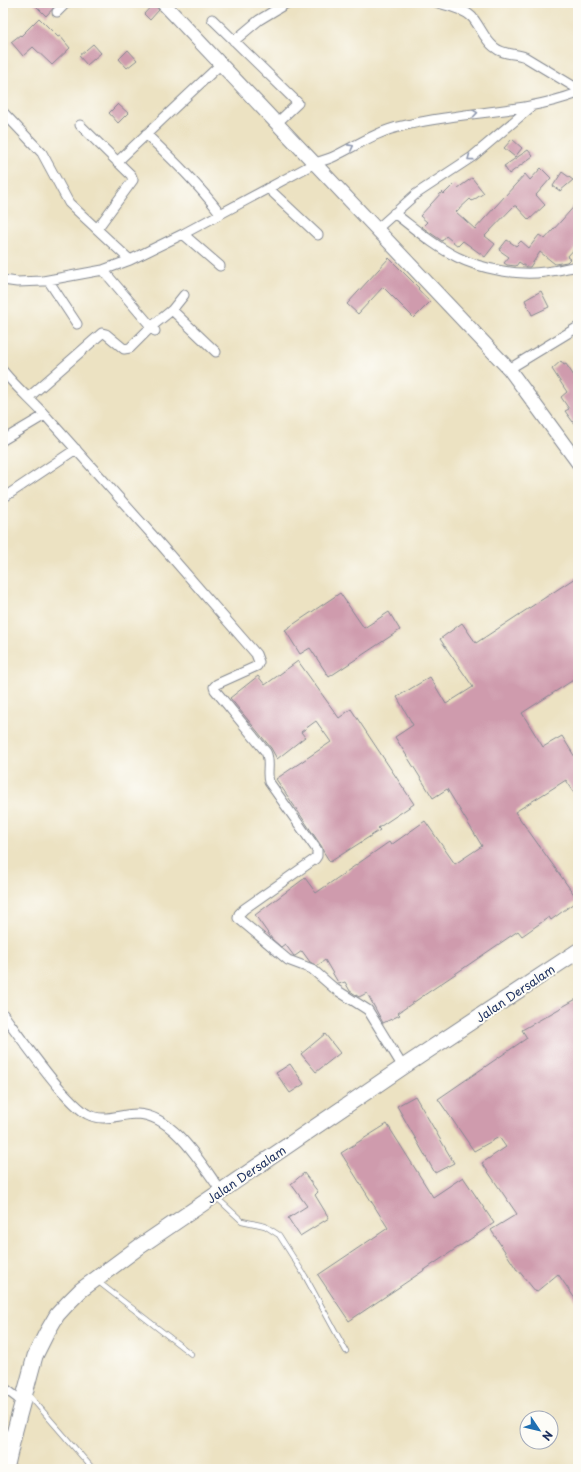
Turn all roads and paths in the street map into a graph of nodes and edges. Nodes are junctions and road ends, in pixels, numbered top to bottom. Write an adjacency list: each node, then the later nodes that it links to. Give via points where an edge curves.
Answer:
1 (66, 3): 5 (street)
2 (163, 3): 8 (main road)
3 (287, 3): 7 (street, via 259,20)
4 (438, 3): 9 (street, via 468,14 483,35 500,51 525,57)
5 (57, 12)
6 (212, 19): 7 (street)
7 (234, 41): 13 (street, via 298,104)
8 (221, 64): 13 (main road); 15 (street)
9 (578, 90)
10 (578, 93): 11 (street)
11 (532, 106): 17 (street, one-way to 11, via 335,156 369,137 400,126); 20 (street, one-way to 20, via 472,157 416,194)
12 (3, 112): 21 (street, via 42,153 69,203)
13 (277, 123): 17 (main road)
14 (80, 125): 16 (street)
15 (146, 134): 16 (street); 19 (street, via 198,186)
16 (117, 162): 21 (street, via 131,175 133,182)
17 (315, 163): 18 (street); 22 (main road)
18 (268, 188): 19 (street); 24 (street)
19 (220, 213): 23 (street)
20 (394, 213): 22 (street); 27 (street, via 457,257 493,269 543,272)
21 (97, 229): 25 (street)
22 (377, 229): 37 (main road)
23 (183, 234): 25 (street); 26 (street)
24 (318, 235)
25 (130, 260): 28 (street)
26 (220, 266)
27 (578, 266)
28 (103, 270): 30 (street); 35 (street)
29 (3, 280): 30 (street)
30 (48, 280): 33 (street)
31 (184, 295): 32 (street)
32 (172, 310): 35 (street); 36 (street)
33 (77, 324)
34 (578, 326): 37 (street)
35 (153, 329): 39 (street, via 126,349 106,334 99,334)
36 (216, 352)
37 (509, 368): 43 (main road)
38 (3, 371): 39 (street, via 19,390)
39 (29, 397): 40 (street)
40 (45, 415): 41 (street); 42 (street)
41 (3, 440)
42 (76, 449): 44 (street); 47 (street, via 258,658 257,666 214,687 269,756 269,782 317,850 317,856 244,909 238,918 288,960 312,969 335,989 368,1010)
43 (578, 462)
44 (3, 498)
45 (578, 951): 47 (main road, Jalan Dersalam)
46 (3, 1014): 48 (street, via 47,1074 81,1110 101,1118 138,1114 168,1126 188,1145)
47 (403, 1067): 48 (main road, Jalan Dersalam)
48 (218, 1194): 49 (main road, Jalan Dersalam); 50 (lane, via 242,1221 265,1226 279,1235 302,1270)
49 (95, 1279): 51 (lane); 53 (main road, Jalan Dersalam, via 57,1315 35,1356)
50 (346, 1351)
51 (191, 1354)
52 (3, 1387): 53 (street)
53 (24, 1397): 54 (main road, Jalan Dersalam); 55 (lane)
54 (6, 1469)
55 (93, 1469)

